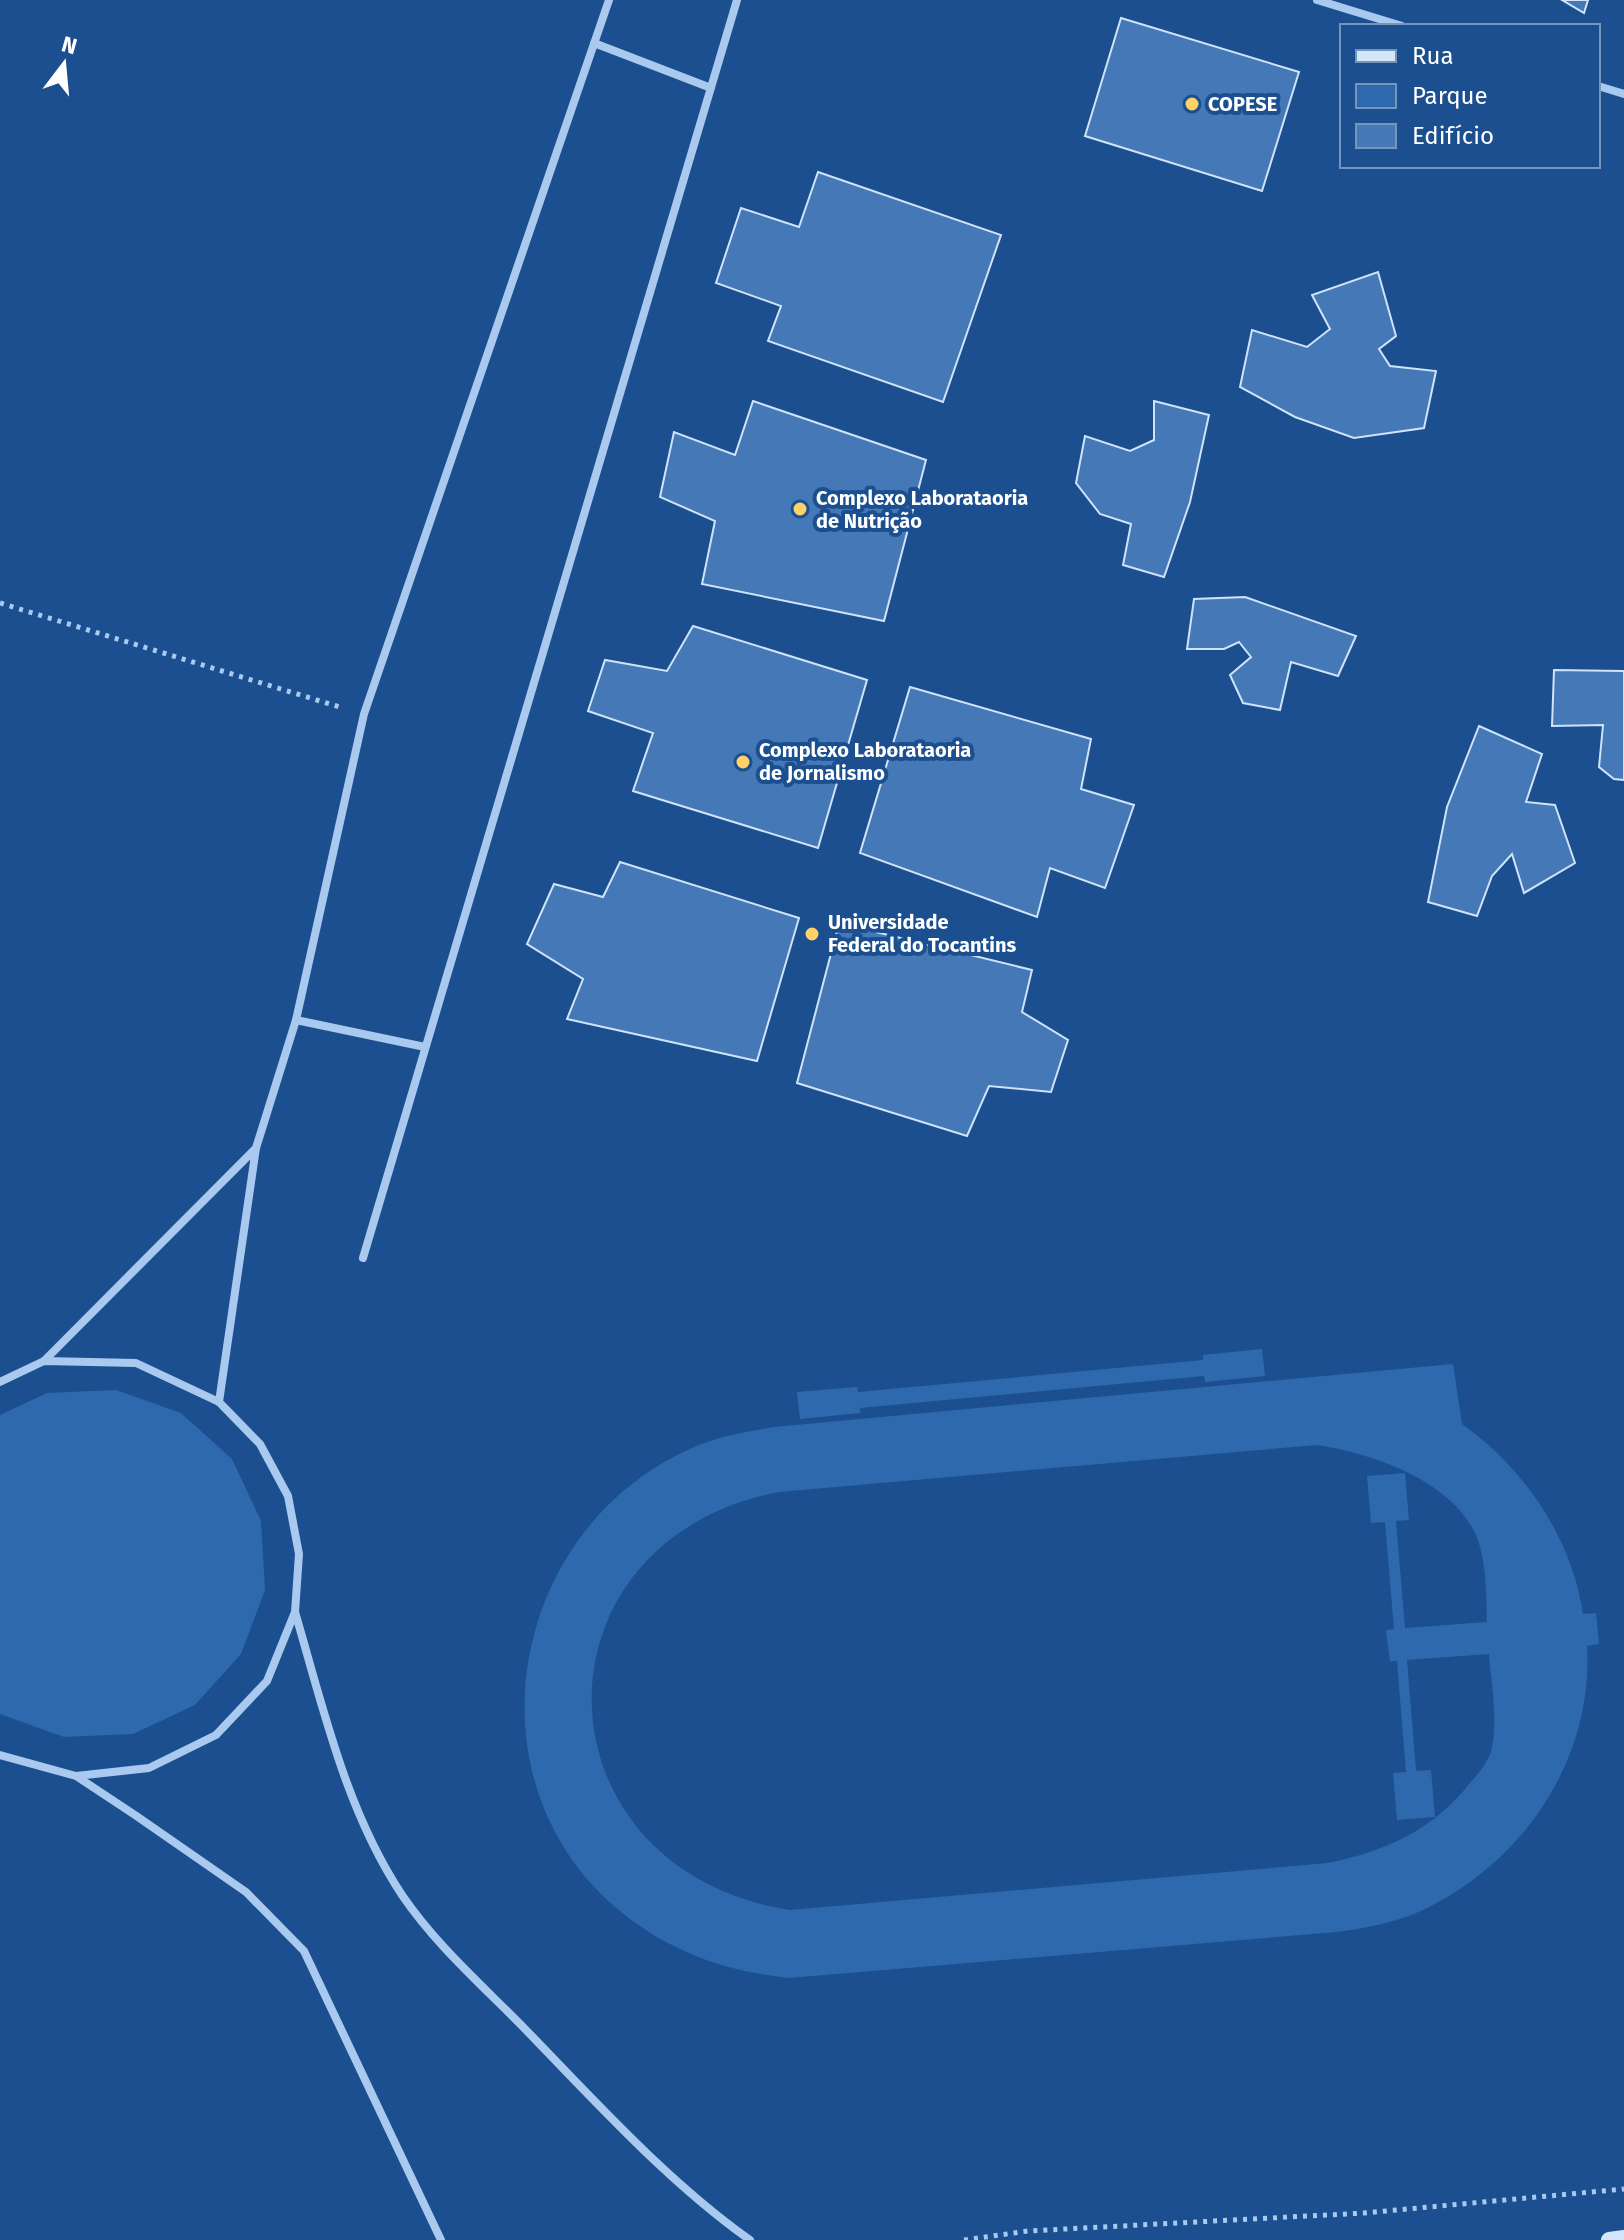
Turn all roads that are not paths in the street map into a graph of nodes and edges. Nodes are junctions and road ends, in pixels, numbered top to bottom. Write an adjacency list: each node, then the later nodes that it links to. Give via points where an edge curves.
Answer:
1 (609, 0): 5 (street)
2 (737, 0): 7 (street)
3 (1317, 0): 4 (street)
4 (1395, 24)
5 (594, 43): 7 (street); 9 (street, via 364,714)
6 (1600, 87): 8 (street)
7 (711, 88): 10 (street)
8 (1624, 94)
9 (296, 1020): 10 (street); 11 (street)
10 (425, 1047): 12 (street)
11 (256, 1148): 13 (street); 15 (street)
12 (363, 1258)
13 (44, 1361): 14 (street); 15 (street, via 136,1363)
14 (0, 1382)
15 (219, 1402): 16 (street, via 260,1444 288,1496 299,1554)
16 (295, 1612): 18 (street, via 267,1681 216,1735 149,1768); 21 (street, via 337,1755 373,1842 403,1895 573,2079 707,2210)
17 (0, 1755): 18 (street)
18 (76, 1776): 20 (street, via 246,1892 304,1951)
19 (1624, 2238): 22 (main road)
20 (441, 2240)
21 (750, 2240)
22 (1609, 2240)

